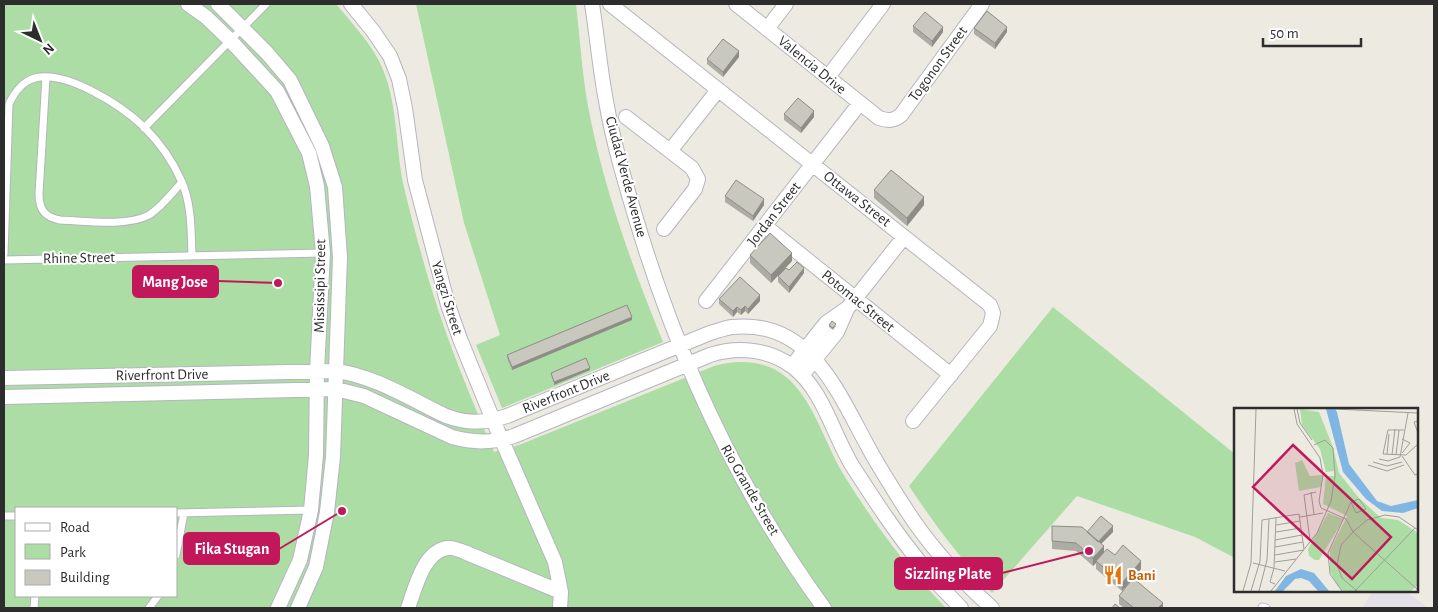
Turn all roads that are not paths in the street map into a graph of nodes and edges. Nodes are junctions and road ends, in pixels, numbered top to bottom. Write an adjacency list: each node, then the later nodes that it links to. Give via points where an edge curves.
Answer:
1 (188, 4): 13 (street, Mississipi Street)
2 (218, 4): 11 (street, Mississipi Street)
3 (266, 4): 11 (lane)
4 (351, 4): 45 (street, Yangzi Street, via 390,56 399,79 415,180 434,256 460,339)
5 (592, 4): 34 (street, Ciudad Verde Avenue, via 606,102 624,180)
6 (610, 4): 16 (street, Ottawa Street)
7 (736, 4): 12 (street, Valencia Drive)
8 (786, 4): 12 (street)
9 (883, 4): 15 (street)
10 (982, 4): 19 (street, Togonon Street, via 901,114)
11 (242, 28): 13 (lane); 38 (street, Mississipi Street, via 290,80 322,146 336,188 340,257)
12 (767, 29): 15 (street, Valencia Drive)
13 (230, 40): 20 (lane); 28 (street, Mississipi Street, via 277,91 309,153 317,186)
14 (46, 77): 20 (lane, via 93,90); 23 (lane, via 34,78 23,85 9,104); 24 (lane, via 39,194 42,212 60,220 136,220 161,205)
15 (828, 78): 17 (street, Valencia Drive)
16 (718, 90): 21 (street); 22 (street, Ottawa Street)
17 (860, 103): 19 (street, Valencia Drive, via 879,118); 22 (street, Jordan Street)
18 (626, 117): 21 (street)
19 (890, 121)
20 (144, 128): 24 (lane, via 172,163)
21 (670, 151): 26 (street, via 692,168 698,178 695,188)
22 (813, 164): 25 (street, Jordan Street); 27 (street, Ottawa Street)
23 (5, 176): 29 (lane)
24 (182, 182): 30 (lane, via 190,209)
25 (765, 226): 32 (street, Jordan Street); 33 (street, Potomac Street)
26 (664, 229)
27 (904, 237): 33 (street); 40 (street, Ottawa Street, via 992,309 990,326)
28 (322, 253): 30 (lane, Rhine Street); 37 (street, Mississipi Street)
29 (4, 254)
30 (192, 256): 31 (lane, Rhine Street)
31 (4, 260)
32 (706, 301)
33 (851, 304): 35 (street, via 837,332); 40 (street, Potomac Street)
34 (680, 345): 35 (street, Riverfront Drive, via 732,327 755,328 774,332); 36 (street, Ciudad Verde Avenue); 45 (street, Riverfront Drive)
35 (810, 354): 39 (street); 60 (street, Riverfront Drive, via 834,384 868,448 908,512 940,553)
36 (688, 364): 39 (street, Riverfront Drive, via 726,350 749,350 778,358); 47 (street, Riverfront Drive); 58 (street, Rio Grande Street, via 728,454 796,570)
37 (317, 371): 38 (street, Riverfront Drive); 41 (street, Riverfront Drive); 43 (street, Mississipi Street)
38 (336, 371): 42 (street, Mississipi Street); 45 (street, Riverfront Drive, via 368,378 456,420 480,423)
39 (797, 371): 59 (street, via 818,398 852,465 892,526 924,568)
40 (951, 375): 46 (street, Ottawa Street)
41 (4, 378)
42 (336, 389): 43 (street, Riverfront Drive); 47 (street, Riverfront Drive, via 364,396 452,437 476,442); 55 (street, Mississipi Street, via 327,512 316,567)
43 (317, 390): 44 (street, Riverfront Drive); 48 (street, Mississipi Street)
44 (4, 397)
45 (493, 420): 47 (street, Yangzi Street)
46 (914, 421)
47 (501, 440): 51 (street, Yangzi Street, via 555,562)
48 (311, 510): 49 (lane); 54 (street, Mississipi Street, via 300,560)
49 (180, 513): 50 (lane)
50 (178, 534)
51 (561, 592): 56 (street, via 454,548 446,548 426,563); 57 (street, Yangzi Street)
52 (157, 597): 53 (lane)
53 (149, 608)
54 (278, 608)
55 (298, 608)
56 (408, 608)
57 (560, 608)
58 (824, 608)
59 (961, 608)
60 (992, 608)

